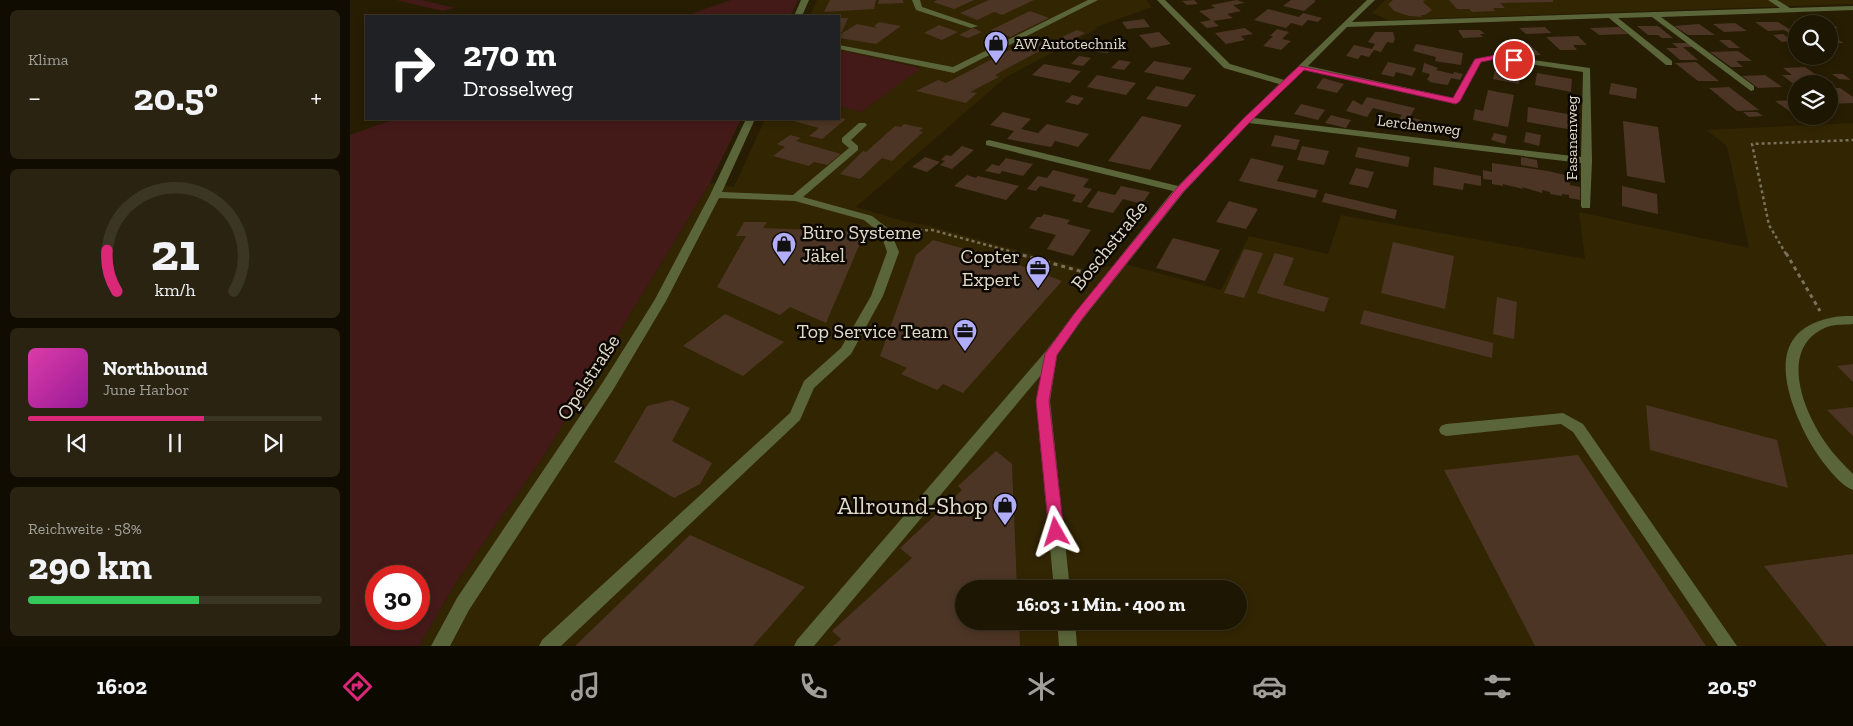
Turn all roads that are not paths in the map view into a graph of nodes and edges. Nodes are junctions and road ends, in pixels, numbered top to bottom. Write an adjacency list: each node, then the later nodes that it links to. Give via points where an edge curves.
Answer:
1 (806, 0): 9 (street)
2 (916, 0): 13 (street, via 919,8)
3 (1094, 0): 14 (street, via 954,70)
4 (1161, 0): 17 (street, via 1227,66)
5 (1372, 0): 12 (street, Boschstraße)
6 (1772, 0): 8 (street)
7 (1853, 8): 8 (street)
8 (1788, 10): 10 (street)
9 (798, 15)
10 (1654, 15): 11 (street); 18 (street)
11 (1611, 16): 12 (street); 15 (street)
12 (1347, 24): 16 (street, Boschstraße)
13 (974, 26)
14 (840, 47)
15 (1669, 63)
16 (1302, 67): 17 (street, Boschstraße); 23 (street, Fasanenweg, via 1456,101 1478,60 1496,57 1587,70)
17 (1286, 83): 20 (street, Boschstraße)
18 (1752, 88)
19 (750, 120): 25 (street, Opelstraße)
20 (1247, 120): 23 (street, Lerchenweg); 24 (street, Boschstraße)
21 (862, 125): 26 (street, via 845,140 855,148)
22 (989, 143): 24 (street)
23 (1587, 161): 27 (street, Fasanenweg)
24 (1180, 190): 29 (street, Boschstraße)
25 (714, 195): 26 (street); 34 (street, Opelstraße, via 660,302 463,604)
26 (795, 198): 35 (street, via 868,218 886,232 893,252 877,296 846,351 809,385 795,416)
27 (1586, 206)
28 (1853, 320): 31 (street, via 1826,322 1810,331 1798,341 1790,366 1802,412 1816,440)
29 (1051, 354): 32 (street, Boschstraße, via 1043,401); 36 (street)
30 (1446, 430): 38 (street, via 1563,418 1578,428)
31 (1853, 484)
32 (1061, 580)
33 (1067, 630): 37 (street)
34 (440, 646)
35 (548, 646)
36 (804, 646)
37 (1068, 646)
38 (1728, 646)

